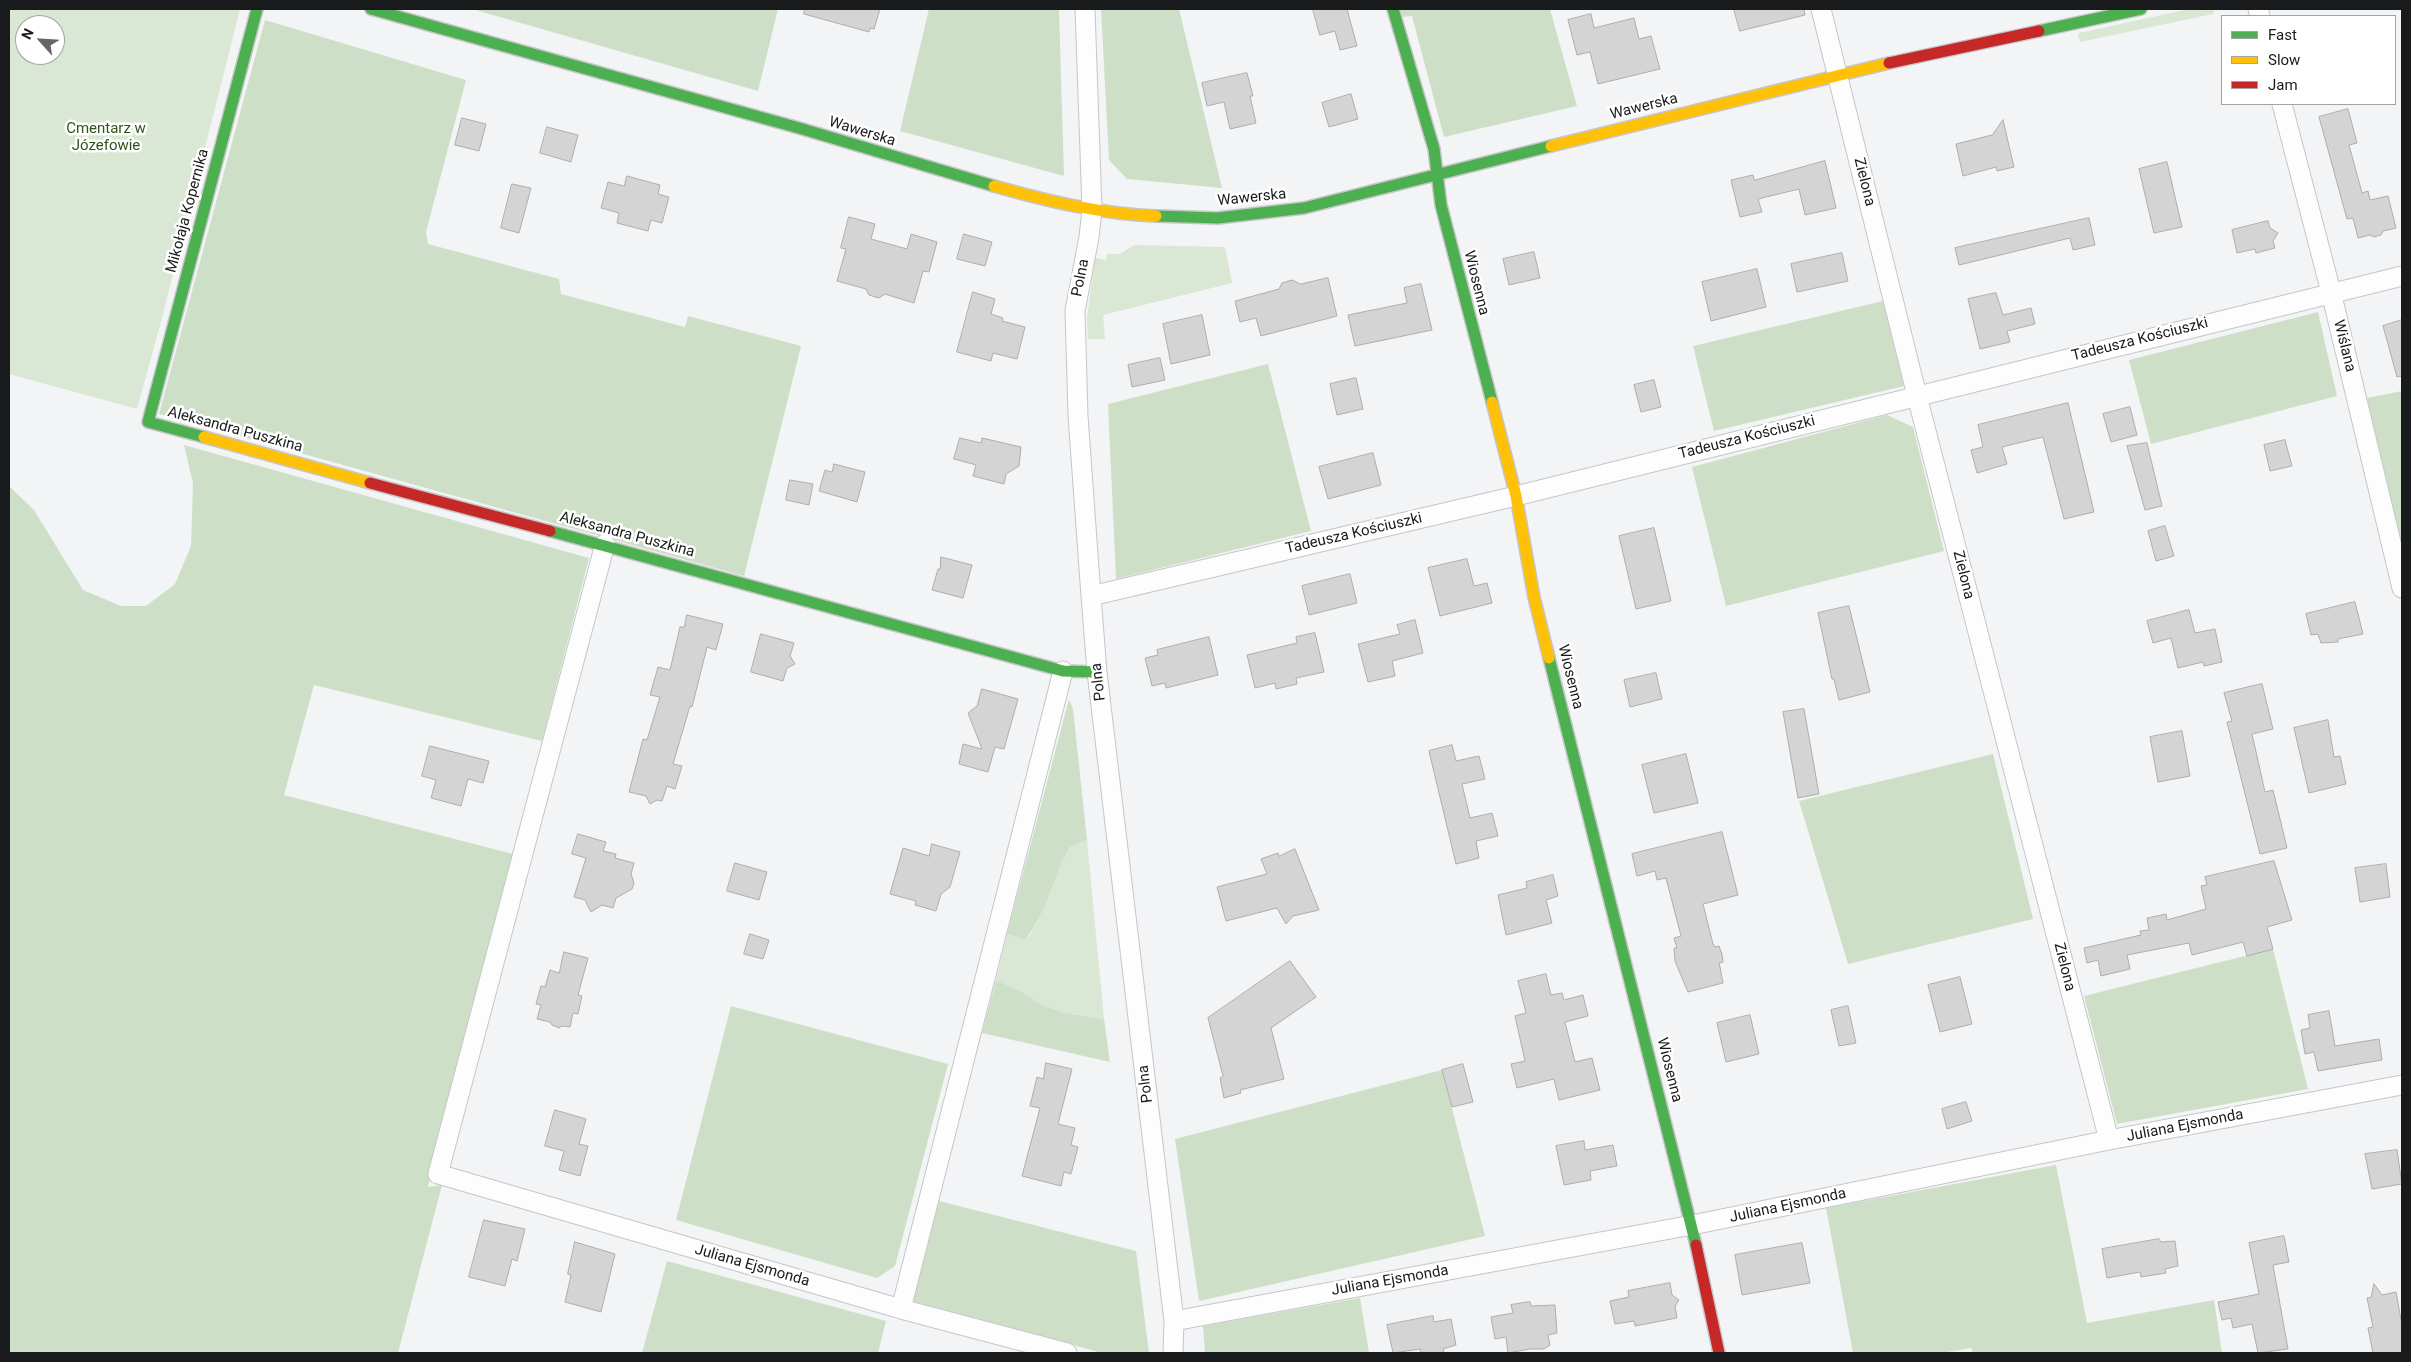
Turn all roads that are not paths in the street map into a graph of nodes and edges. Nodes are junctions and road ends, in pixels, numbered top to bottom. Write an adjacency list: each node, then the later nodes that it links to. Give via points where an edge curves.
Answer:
1 (257, 9): 14 (street, Mikołaja Kopernika)
2 (371, 9): 10 (street, Wawerska, via 1043,200)
3 (1085, 9): 10 (street, Polna)
4 (1392, 9): 9 (street, Wiosenna, via 1434,149)
5 (1821, 9): 7 (street, Zielona)
6 (2140, 9): 7 (street, Wawerska)
7 (1839, 74): 9 (street, Wawerska); 13 (street, Zielona)
8 (2282, 105): 12 (street, Wiślana)
9 (1436, 174): 10 (street, Wawerska, via 1304,208 1218,218); 15 (street, Wiosenna, via 1441,205)
10 (1092, 210): 18 (street, Polna, via 1075,312 1078,416)
11 (2402, 276): 12 (street, Tadeusza Kościuszki)
12 (2331, 292): 13 (street, Tadeusza Kościuszki); 17 (street, Wiślana)
13 (1917, 396): 15 (street, Tadeusza Kościuszki); 22 (street, Zielona)
14 (148, 422): 16 (street, Aleksandra Puszkina)
15 (1516, 496): 18 (street, Tadeusza Kościuszki); 23 (street, Wiosenna, via 1534,597)
16 (605, 544): 19 (street, Aleksandra Puszkina); 24 (street, Juliana Ejsmonda, via 438,1174)
17 (2402, 588)
18 (1091, 596): 20 (street, Polna)
19 (1063, 671): 20 (street, Aleksandra Puszkina); 24 (street)
20 (1097, 672): 25 (street, Polna)
21 (2402, 1085): 22 (street, Juliana Ejsmonda)
22 (2109, 1140): 23 (street, Juliana Ejsmonda)
23 (1692, 1225): 25 (street, Juliana Ejsmonda); 28 (street, Wiosenna)
24 (902, 1309): 26 (street, Juliana Ejsmonda)
25 (1174, 1321): 27 (street, Polna)
26 (1067, 1353)
27 (1174, 1353)
28 (1719, 1353)

